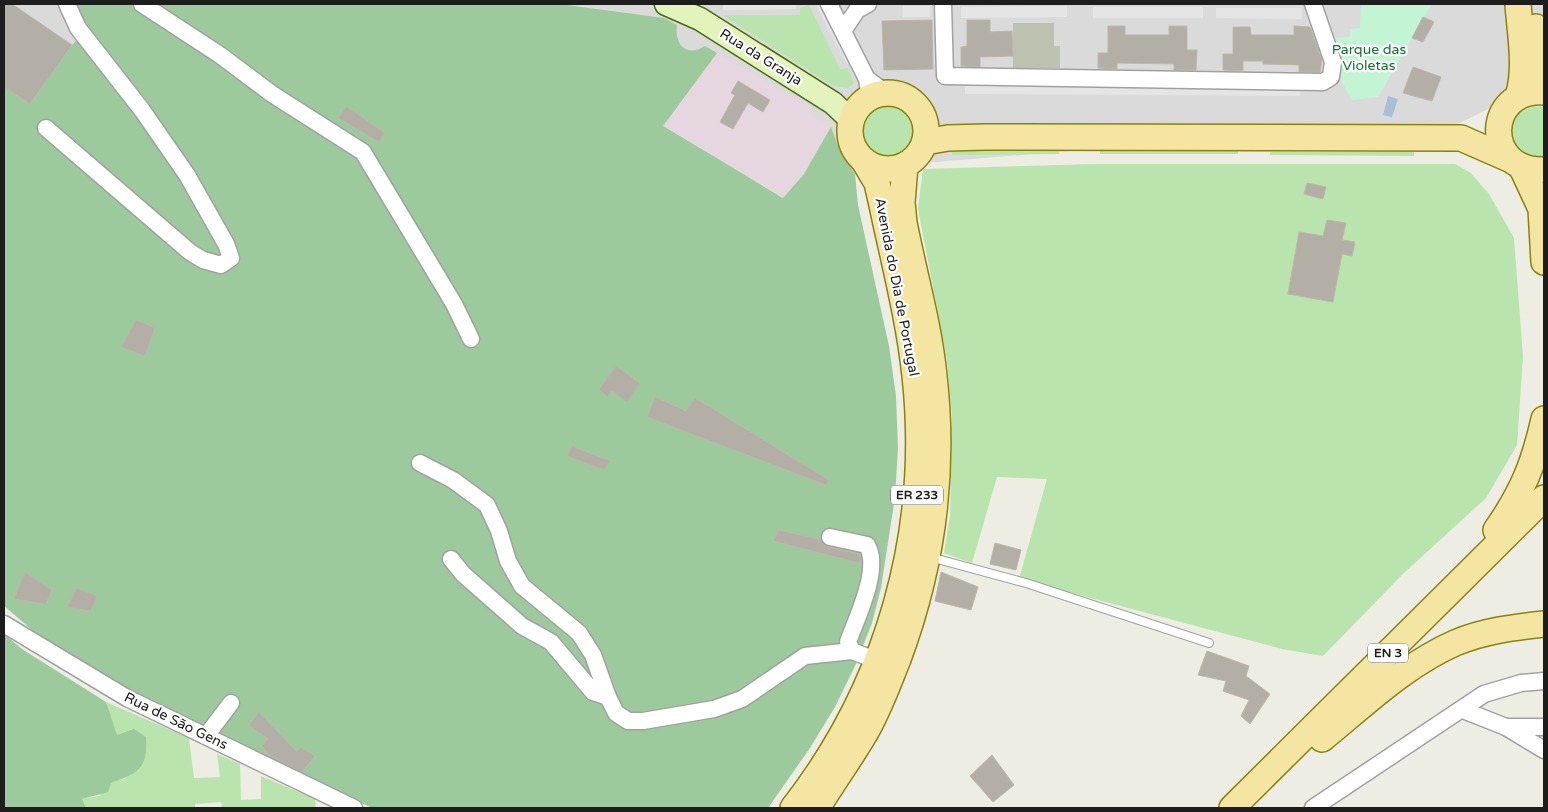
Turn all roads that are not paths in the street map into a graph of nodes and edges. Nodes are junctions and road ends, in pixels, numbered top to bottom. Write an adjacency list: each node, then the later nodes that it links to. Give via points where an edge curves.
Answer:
1 (67, 4): 17 (street, via 78,28 142,110 186,174 222,235 230,258 221,265 190,252)
2 (142, 4): 24 (street, via 363,152 454,304)
3 (666, 4): 10 (main road, Rua da Granja)
4 (829, 4): 11 (street)
5 (868, 4): 11 (street, via 857,10)
6 (943, 4): 7 (street, via 945,76 1323,82 1332,76 1333,62)
7 (1313, 4)
8 (1518, 4): 14 (main road, via 1522,55)
9 (1534, 4): 12 (main road)
10 (689, 8): 15 (main road, Rua da Granja, via 700,19 833,102)
11 (843, 31): 15 (street)
12 (1544, 81)
13 (1544, 92): 14 (main road, via 1533,91)
14 (1518, 97): 16 (main road)
15 (867, 99): 18 (main road, via 898,94 909,99 918,107); 20 (main road, via 851,142)
16 (1501, 116): 19 (main road); 22 (main road, via 1498,138 1502,150)
17 (46, 128)
18 (933, 136): 19 (main road); 21 (main road, via 914,160)
19 (1461, 138): 22 (main road)
20 (864, 161): 21 (main road, via 884,169); 37 (main road, Avenida do Dia de Portugal / ER 233, via 877,183 882,205 911,348 919,419 918,487 910,552 899,599)
21 (905, 165): 30 (main road, Avenida do Dia de Portugal / ER 233, via 904,223 929,344 937,408 936,489)
22 (1525, 166): 23 (main road, via 1541,209)
23 (1544, 262)
24 (471, 339)
25 (1544, 420): 32 (main road, via 1535,460 1514,504)
26 (420, 463): 39 (street, via 453,480 487,506 508,561 522,586 579,633 593,655)
27 (1544, 498): 32 (main road, EN 3)
28 (1544, 516): 45 (main road, EN 3)
29 (830, 537): 36 (street, via 867,545 872,553 871,575 848,642)
30 (928, 556): 35 (lane, via 1026,583); 49 (main road, Avenida do Dia de Portugal / ER 233, via 915,610 889,682 865,734)
31 (451, 559): 39 (street, via 463,574 522,626 551,642 593,692)
32 (1458, 583): 50 (main road, EN 3)
33 (4, 624): 44 (street, Rua de São Gens, via 127,698)
34 (1544, 624): 45 (main road, via 1508,628 1456,643 1404,673)
35 (1209, 643)
36 (852, 651): 37 (street); 39 (street, via 805,656 742,699 686,715 628,721 616,713)
37 (878, 661): 48 (main road, Avenida do Dia de Portugal / ER 233, via 848,728)
38 (1544, 680): 41 (street, via 1484,694)
39 (608, 697)
40 (231, 703): 44 (street)
41 (1463, 710): 42 (street); 52 (street)
42 (1506, 727): 43 (street); 46 (street)
43 (1544, 727)
44 (206, 736): 47 (street, Rua de São Gens)
45 (1314, 745): 51 (main road, EN 3)
46 (1544, 750)
47 (354, 808)
48 (793, 808)
49 (817, 808)
50 (1232, 808)
51 (1251, 808)
52 (1313, 808)

